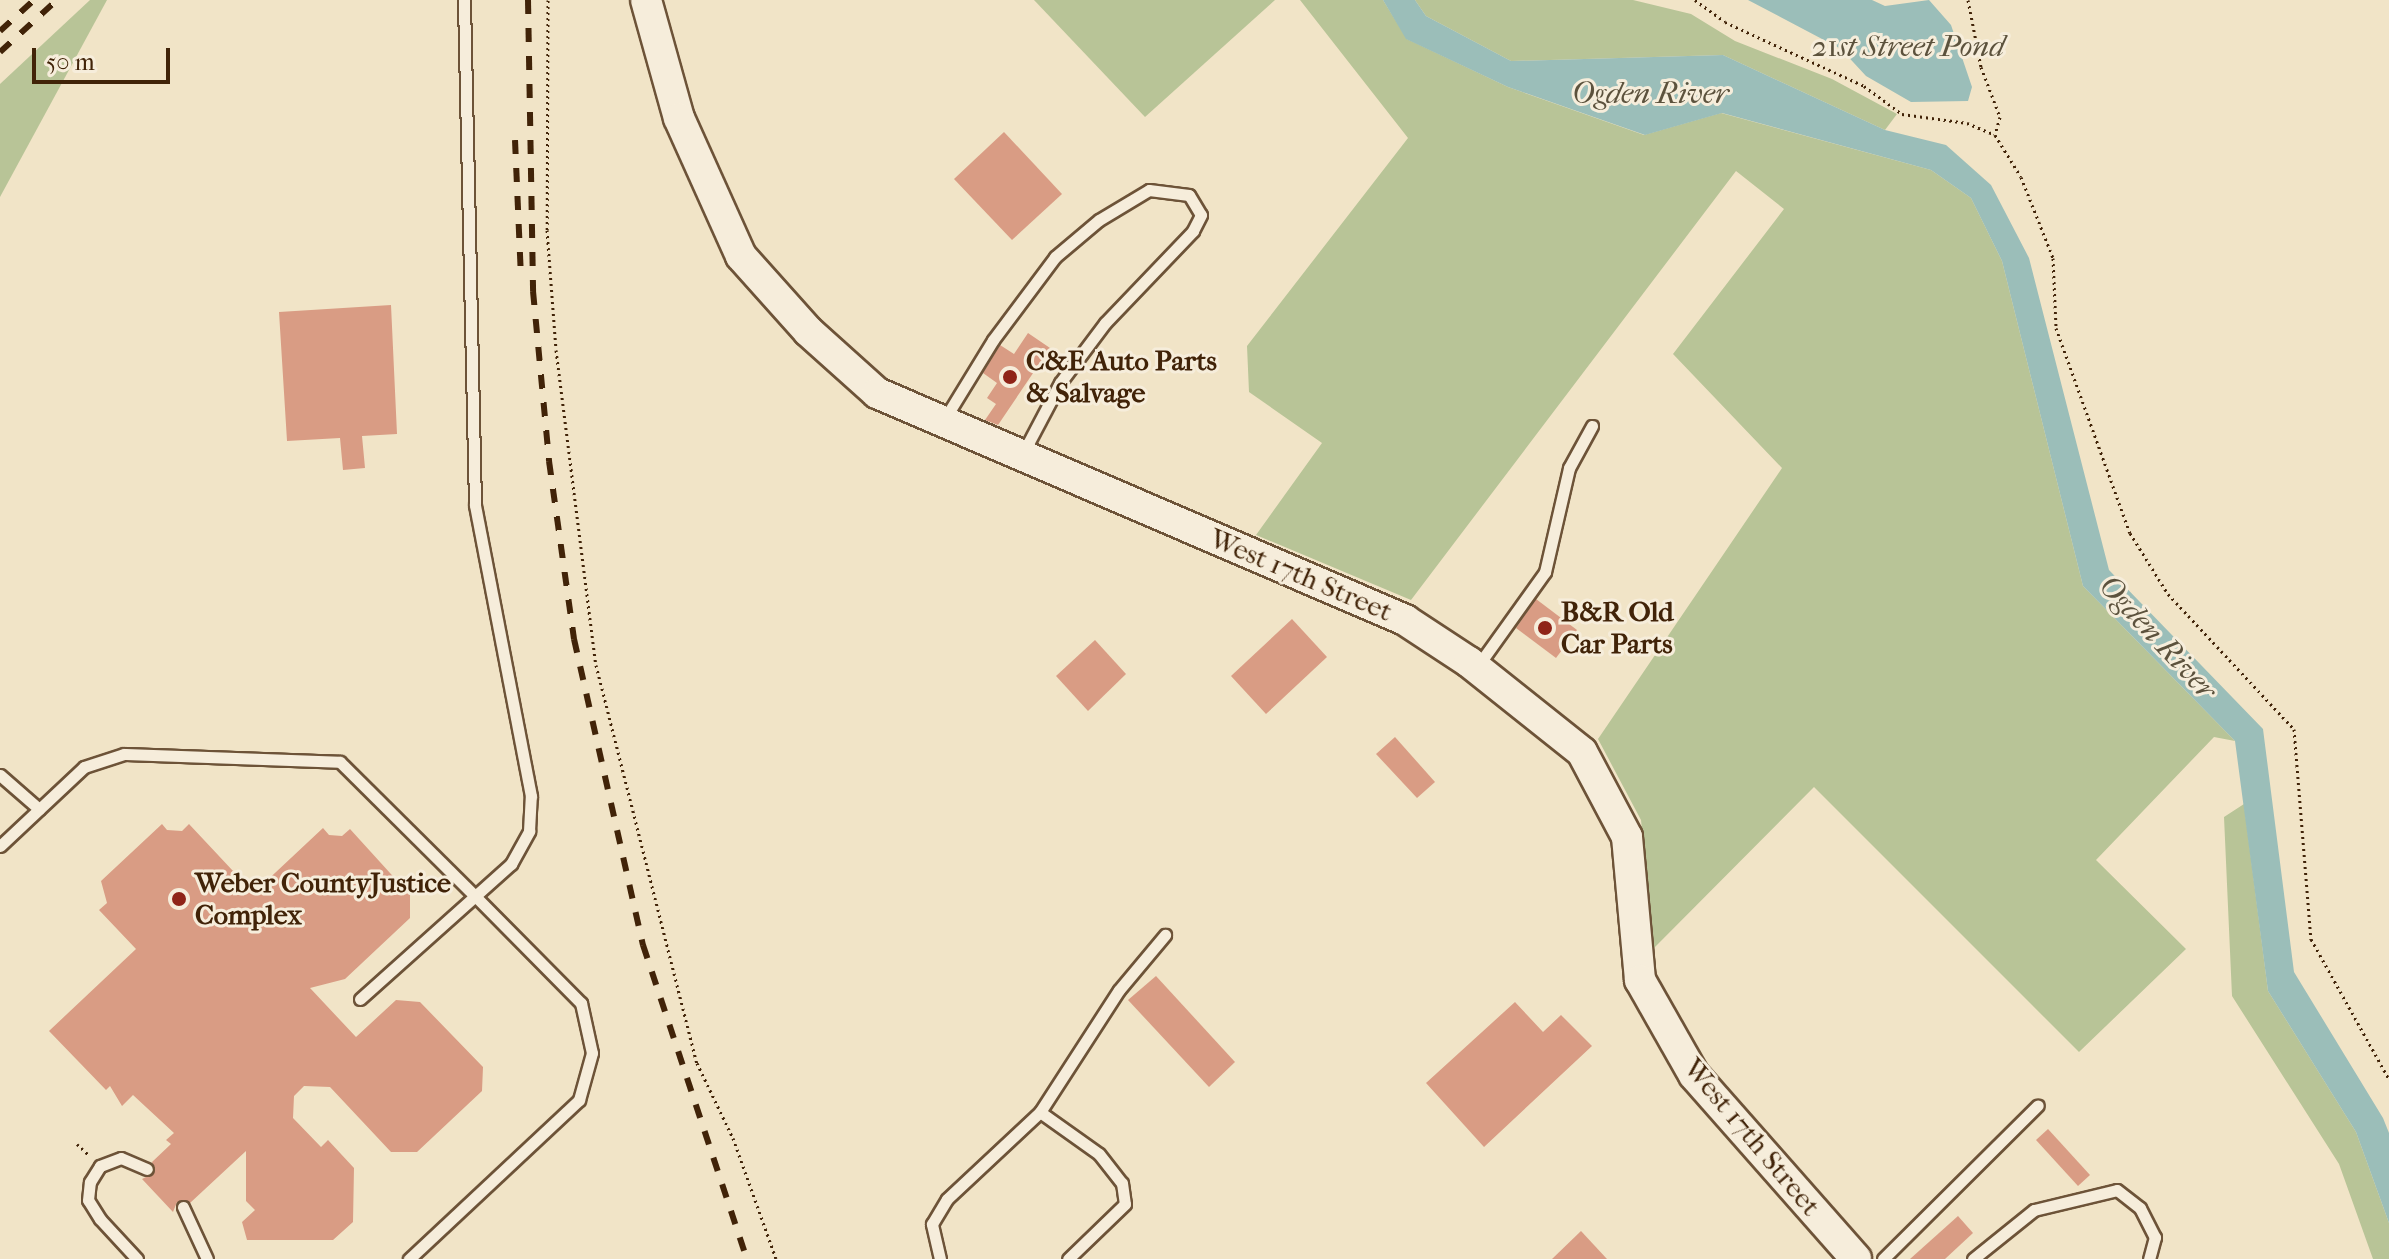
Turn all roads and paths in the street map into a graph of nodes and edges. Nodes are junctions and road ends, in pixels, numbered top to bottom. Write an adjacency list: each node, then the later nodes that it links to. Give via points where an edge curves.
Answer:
1 (464, 0): 14 (lane, via 475,505 531,796 529,831 511,864)
2 (548, 0): 25 (path, via 547,230 566,459 596,665 697,1063 733,1138)
3 (646, 0): 7 (street, West 17th Street, via 679,118 741,256 808,331 877,393)
4 (1695, 0): 6 (path, via 1725,22 1864,86 1902,114 1967,123)
5 (1968, 0): 6 (path, via 1981,67 2000,117)
6 (1995, 135): 17 (path, via 2021,177 2053,258 2056,328 2130,533 2168,594 2294,729 2311,939)
7 (943, 421): 9 (street, West 17th Street); 9 (lane, via 993,340 1055,257 1099,220 1149,190 1189,195 1201,215 1193,231 1105,323 1060,383)
8 (1592, 426): 10 (lane, via 1569,468 1545,572)
9 (1021, 455): 10 (street, West 17th Street, via 1405,620)
10 (1476, 667): 28 (street, West 17th Street, via 1582,752 1627,837 1640,980 1694,1075)
11 (0, 775): 12 (lane)
12 (39, 809): 13 (lane); 14 (lane, via 84,767 124,754 340,762)
13 (0, 846)
14 (475, 896): 16 (lane); 24 (lane, via 581,1003 592,1053 579,1100)
15 (1165, 935): 19 (lane, via 1119,990)
16 (360, 999)
17 (2389, 1079)
18 (2038, 1105): 29 (lane)
19 (1040, 1112): 26 (lane, via 947,1199 932,1224); 27 (lane, via 1099,1154 1122,1183 1125,1204)
20 (147, 1169): 22 (lane, via 121,1158 100,1166 90,1182 88,1200)
21 (183, 1207): 23 (lane)
22 (137, 1259)
23 (207, 1259)
24 (409, 1259)
25 (776, 1259)
26 (940, 1259)
27 (1068, 1259)
28 (1856, 1259)
29 (1883, 1259)
30 (1973, 1259): 31 (lane, via 2034,1210 2117,1190 2140,1208 2155,1237)
31 (2149, 1259)

